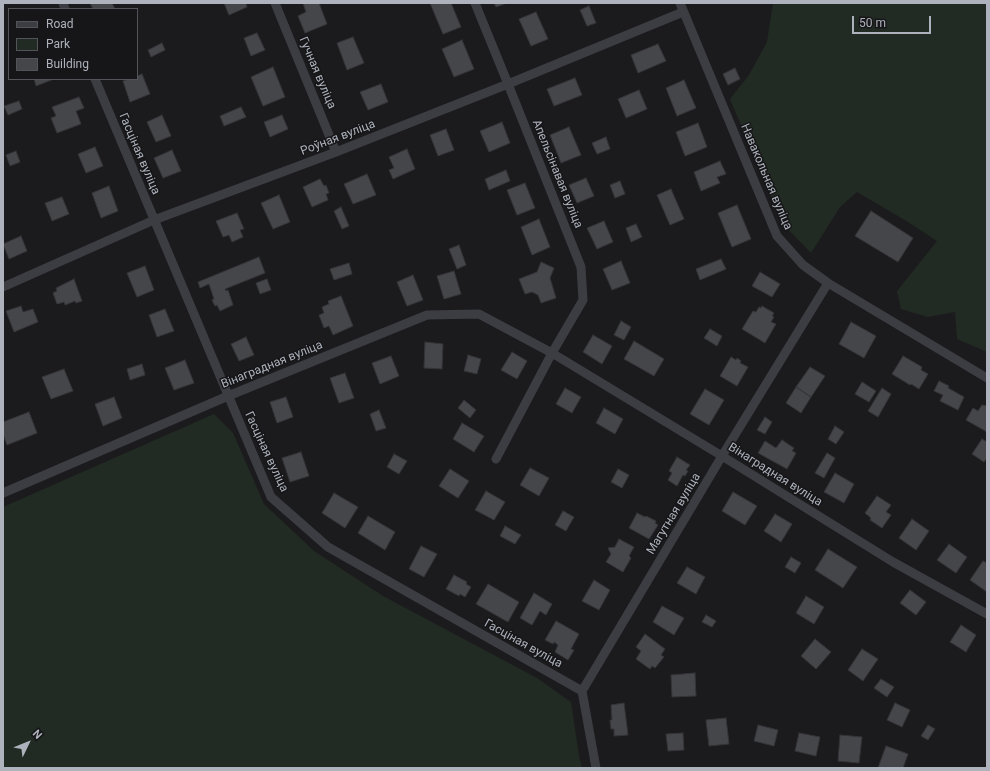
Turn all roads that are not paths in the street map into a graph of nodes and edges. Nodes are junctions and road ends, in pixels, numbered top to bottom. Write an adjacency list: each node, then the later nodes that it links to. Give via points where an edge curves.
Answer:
1 (274, 3): 7 (street, Гучная вуліца)
2 (475, 3): 6 (street, Апельсінавая вуліца)
3 (680, 3): 4 (street, Навакольная вуліца)
4 (683, 12): 6 (street, Роўная вуліца); 9 (street, Навакольная вуліца, via 776,236 803,265)
5 (95, 80): 8 (street, Гасціная вуліца)
6 (508, 84): 7 (street, Роўная вуліца); 11 (street, Апельсінавая вуліца, via 581,267 583,300)
7 (336, 152): 8 (street, Роўная вуліца)
8 (154, 220): 10 (street, Роўная вуліца); 13 (street, Гасціная вуліца)
9 (828, 283): 12 (street, Навакольная вуліца); 14 (street, Магутная вуліца)
10 (3, 287)
11 (552, 353): 13 (street, Вінаградная вуліца, via 479,314 426,315); 14 (street, Вінаградная вуліца); 15 (street)
12 (987, 378)
13 (228, 396): 16 (street, Вінаградная вуліца); 18 (street, Гасціная вуліца, via 271,497 328,547)
14 (722, 456): 17 (street, Вінаградная вуліца, via 893,562); 18 (street, Магутная вуліца)
15 (496, 459)
16 (3, 493)
17 (987, 614)
18 (582, 691): 19 (street)
19 (596, 768)

